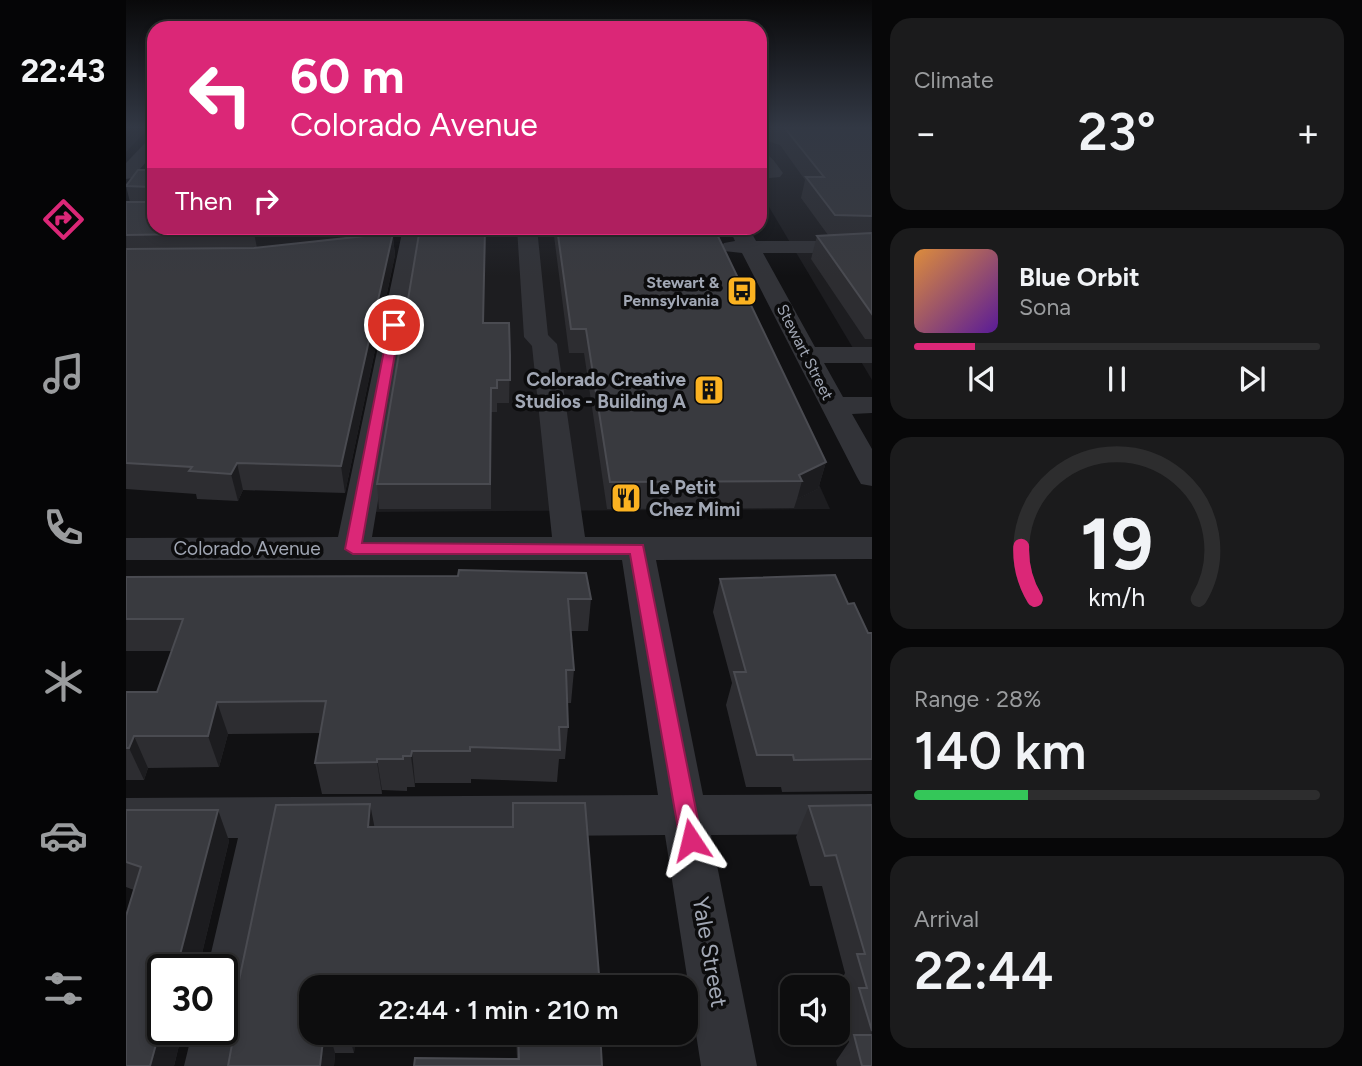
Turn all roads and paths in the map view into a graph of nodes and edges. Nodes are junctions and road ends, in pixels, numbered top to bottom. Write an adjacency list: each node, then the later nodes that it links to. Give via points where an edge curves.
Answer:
1 (770, 177): 2 (street)
2 (787, 193)
3 (528, 235): 17 (street, via 536,337 544,344)
4 (411, 236): 7 (street); 16 (street)
5 (745, 237): 6 (street); 8 (street); 9 (street, Stewart Street)
6 (709, 246)
7 (382, 247)
8 (872, 247)
9 (806, 355): 10 (street); 12 (street, Stewart Street)
10 (872, 355)
11 (872, 405): 12 (street)
12 (833, 406): 13 (street, Stewart Street)
13 (872, 477)
14 (872, 548): 18 (street, Colorado Avenue)
15 (126, 549): 16 (street, Colorado Avenue)
16 (353, 549): 17 (street, Colorado Avenue)
17 (570, 549): 18 (street, Colorado Avenue)
18 (637, 549): 20 (street, Yale Street)
19 (872, 814): 20 (street)
20 (687, 815): 22 (street); 26 (street, Yale Street)
21 (126, 818): 22 (street)
22 (265, 820): 23 (street)
23 (236, 954)
24 (217, 1045): 25 (street)
25 (212, 1066)
26 (729, 1066)

